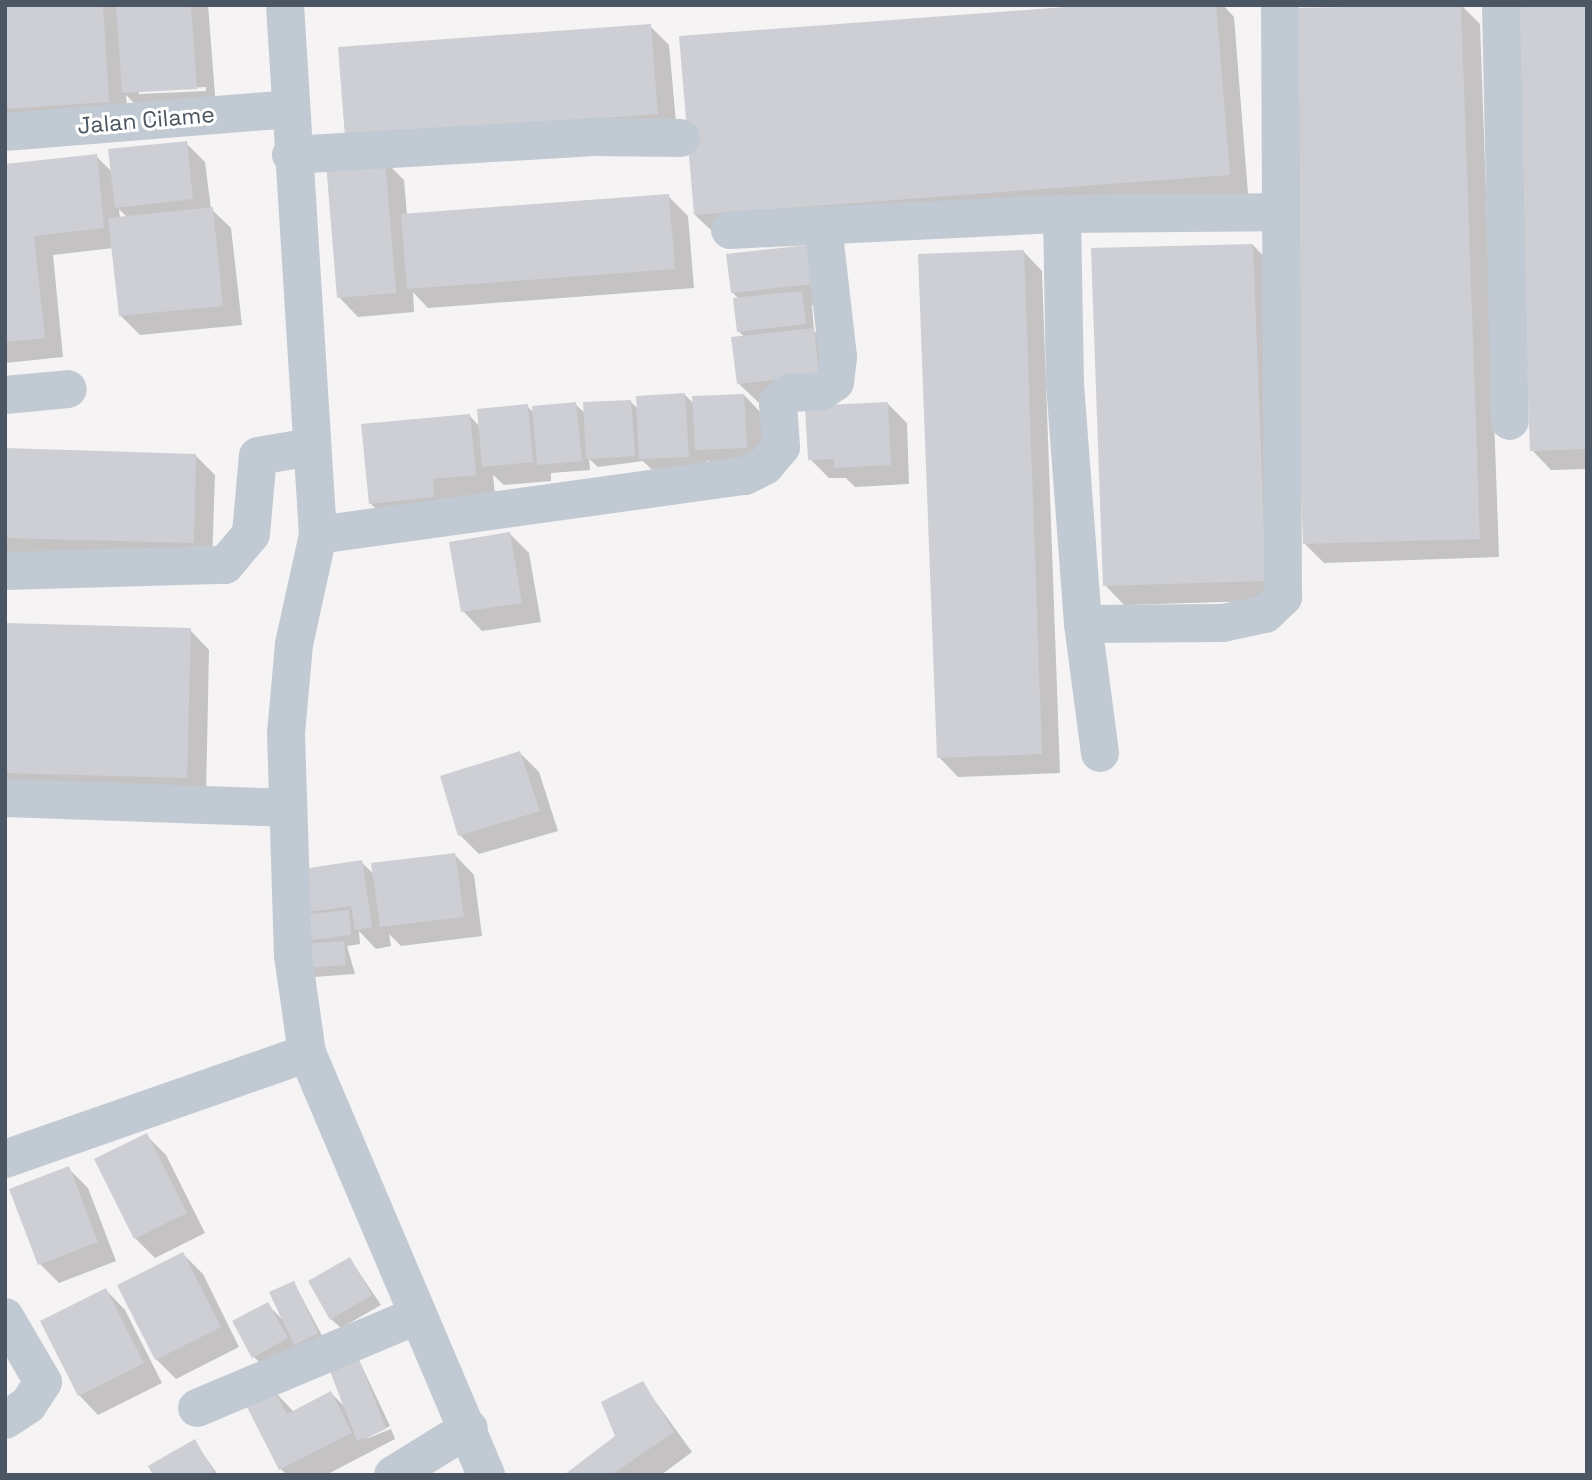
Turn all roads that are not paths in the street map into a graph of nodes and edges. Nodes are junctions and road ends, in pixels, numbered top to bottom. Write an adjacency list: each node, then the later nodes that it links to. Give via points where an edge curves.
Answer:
1 (285, 5): 4 (street)
2 (1280, 5): 8 (street)
3 (1502, 5): 14 (street)
4 (288, 109): 5 (street, Jalan Cilame); 7 (street)
5 (5, 132)
6 (681, 138): 7 (street, via 590,137)
7 (291, 155): 15 (street)
8 (1278, 212): 9 (street); 18 (street, via 1283,597 1265,614 1223,622)
9 (1062, 214): 10 (street); 18 (street, via 1065,384)
10 (824, 226): 11 (street); 16 (street, via 838,357 835,382 822,391 789,393 778,403 781,447 765,466 745,476)
11 (730, 230)
12 (68, 389): 13 (street)
13 (5, 395)
14 (1510, 421)
15 (312, 447): 16 (street); 17 (street, via 258,456 251,534 225,565)
16 (318, 535): 21 (street, via 294,644)
17 (5, 571)
18 (1083, 624): 19 (street)
19 (1100, 753)
20 (5, 798): 21 (street)
21 (285, 808): 22 (street, via 293,955)
22 (307, 1053): 23 (street); 25 (street)
23 (5, 1159)
24 (5, 1317): 27 (street, via 43,1382 28,1405)
25 (414, 1317): 26 (street); 28 (street)
26 (197, 1408)
27 (5, 1420)
28 (469, 1428): 29 (street); 30 (street)
29 (393, 1475)
30 (486, 1475)

